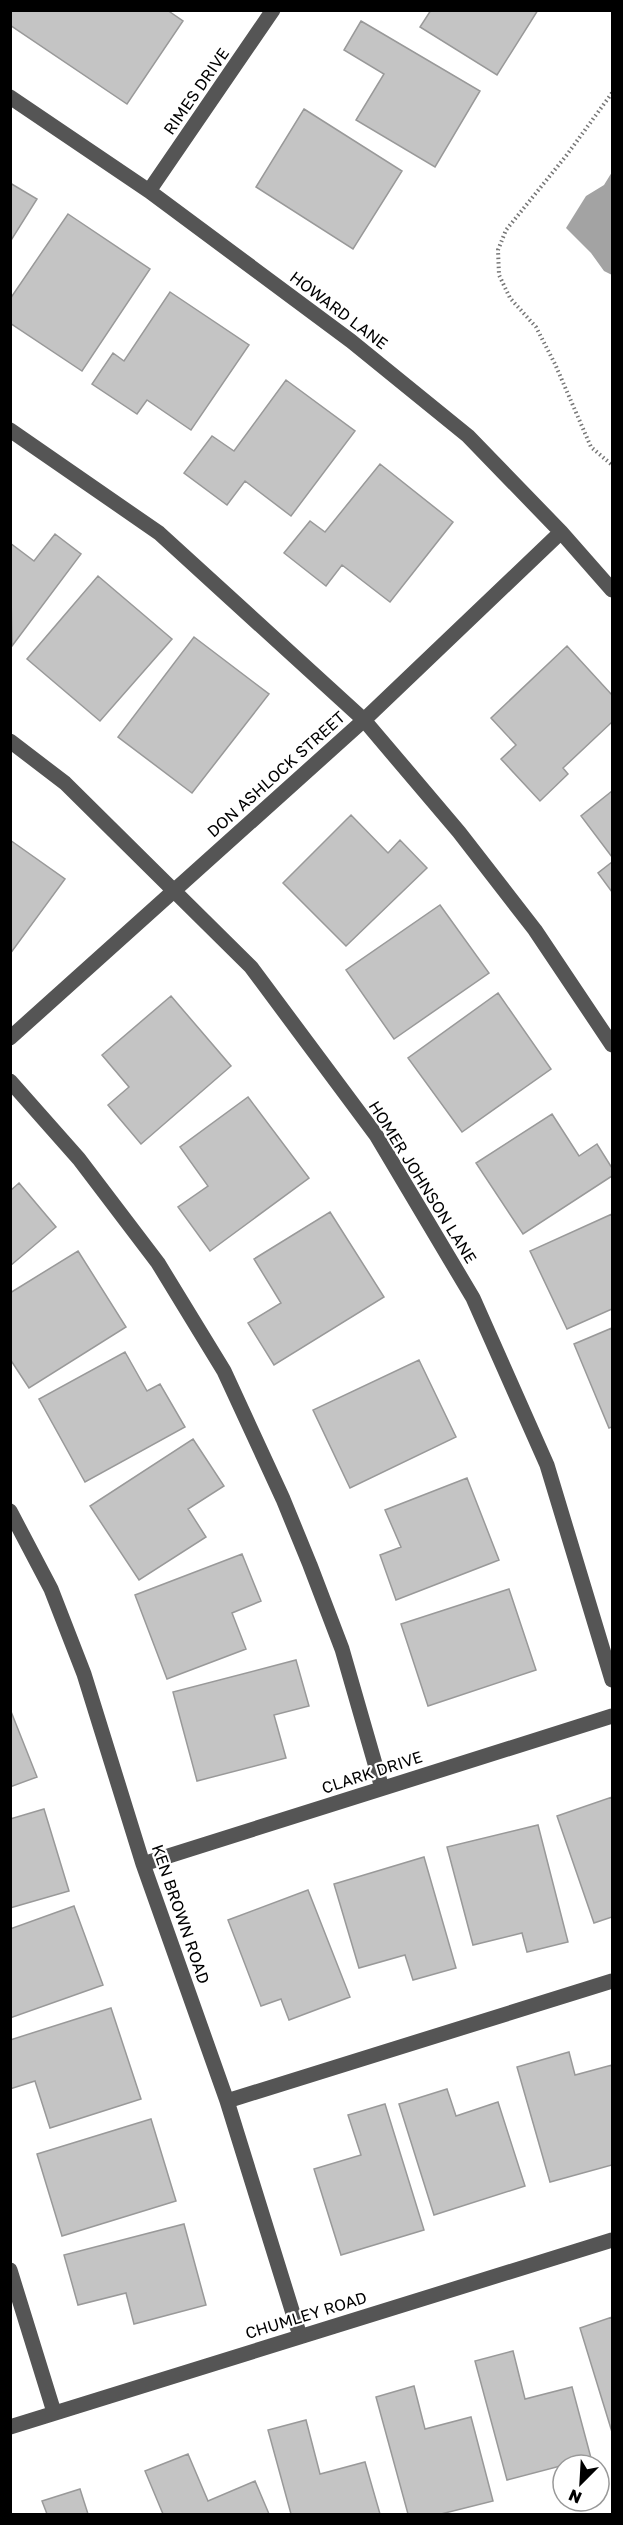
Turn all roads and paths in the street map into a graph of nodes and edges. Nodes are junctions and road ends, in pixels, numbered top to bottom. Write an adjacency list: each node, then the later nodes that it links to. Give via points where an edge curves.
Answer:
1 (273, 10): 4 (street, RIMES DRIVE)
2 (612, 93): 6 (path, via 506,230 498,250 499,275 510,298 536,327 591,447)
3 (10, 97): 4 (street, HOWARD LANE)
4 (149, 191): 7 (street, HOWARD LANE, via 351,340 459,428)
5 (10, 430): 9 (street, via 159,532)
6 (612, 465)
7 (561, 532): 8 (street, HOWARD LANE); 9 (street, DON ASHLOCK STREET)
8 (612, 590)
9 (364, 720): 11 (street, DON ASHLOCK STREET); 13 (street, via 528,921)
10 (10, 741): 11 (street, HOMER JOHNSON LANE, via 65,783)
11 (174, 889): 12 (street, DON ASHLOCK STREET); 16 (street, HOMER JOHNSON LANE, via 251,967 376,1135 473,1298 547,1465)
12 (10, 1038)
13 (612, 1045)
14 (10, 1081): 18 (street, via 79,1159 158,1263 224,1371 283,1499 342,1649)
15 (10, 1511): 19 (street, KEN BROWN ROAD, via 51,1589 84,1674)
16 (612, 1680)
17 (612, 1716): 18 (street, CLARK DRIVE)
18 (382, 1788): 19 (street, CLARK DRIVE)
19 (143, 1864): 21 (street, KEN BROWN ROAD)
20 (612, 1981): 21 (street)
21 (227, 2101): 24 (street, KEN BROWN ROAD)
22 (612, 2240): 24 (street, CHUMLEY ROAD)
23 (10, 2270): 25 (street)
24 (300, 2336): 25 (street, CHUMLEY ROAD)
25 (54, 2412): 26 (street, CHUMLEY ROAD)
26 (10, 2427)

